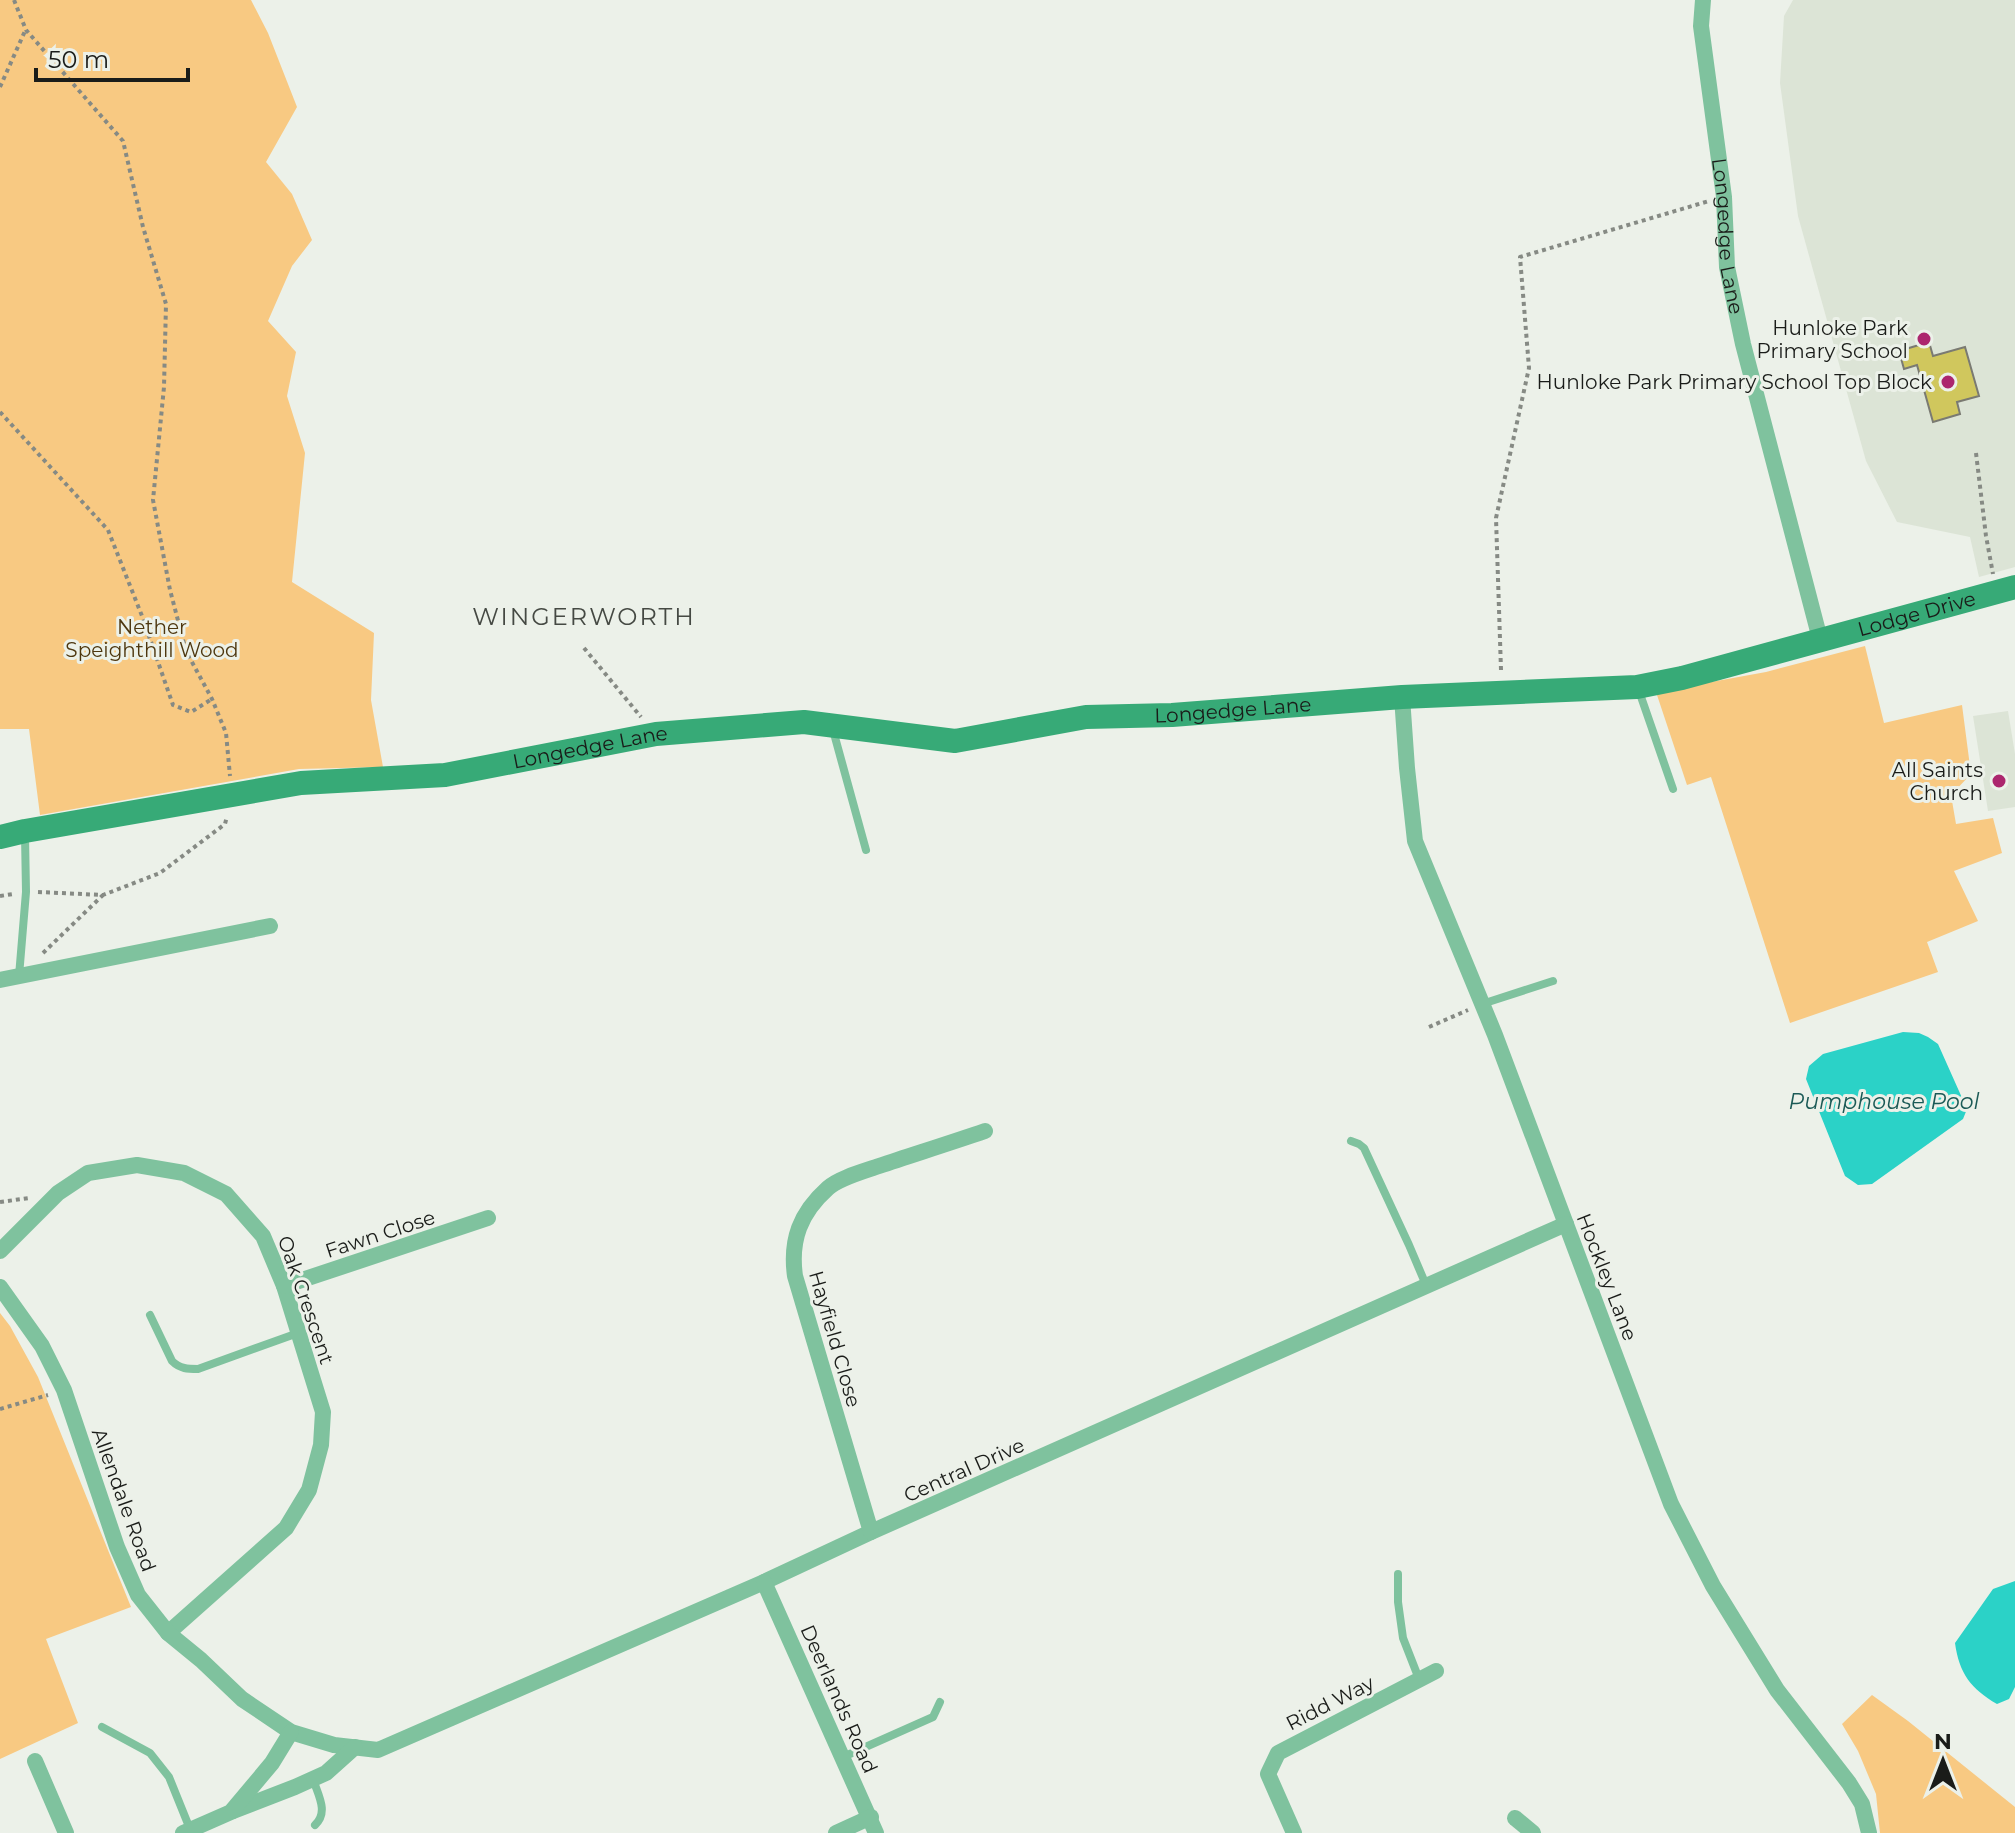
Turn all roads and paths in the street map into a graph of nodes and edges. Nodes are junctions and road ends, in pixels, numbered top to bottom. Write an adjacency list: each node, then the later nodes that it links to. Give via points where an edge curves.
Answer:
1 (14, 0): 3 (path)
2 (1703, 0): 5 (street, Longedge Lane, via 1701,26)
3 (26, 30): 4 (path); 14 (path, via 123,141 166,304 153,500 186,651)
4 (0, 87)
5 (1724, 197): 9 (street, Longedge Lane, via 1727,267 1743,344); 12 (path, via 1520,257 1529,368 1496,518)
6 (0, 412): 14 (path, via 108,530 173,705 191,712)
7 (1976, 453): 8 (path, via 1986,536)
8 (2005, 589): 9 (street, Lodge Drive)
9 (1820, 639): 11 (street, Longedge Lane)
10 (584, 648): 16 (path)
11 (1637, 687): 12 (street, Longedge Lane); 17 (lane)
12 (1502, 693): 13 (street, Longedge Lane)
13 (1402, 697): 15 (street, Longedge Lane, via 1086,717 955,741); 29 (street, Hockley Lane, via 1415,841)
14 (212, 699): 18 (path, via 226,733)
15 (832, 726): 16 (street, Longedge Lane, via 804,722); 21 (lane)
16 (656, 734): 18 (street, Longedge Lane, via 445,775 301,783)
17 (1673, 789)
18 (231, 795): 19 (street, Longedge Lane); 23 (path, via 225,824 160,873)
19 (25, 831): 20 (street, Longedge Lane); 22 (lane)
20 (0, 837)
21 (866, 850)
22 (26, 892): 23 (path); 24 (path); 26 (lane)
23 (103, 895): 26 (path)
24 (0, 896)
25 (270, 926): 26 (street)
26 (19, 976): 27 (street)
27 (0, 980)
28 (1553, 981): 29 (lane)
29 (1482, 1004): 30 (path); 34 (street, Hockley Lane)
30 (1429, 1027)
31 (985, 1131): 43 (street, Hayfield Close, via 830,1185 798,1228 792,1254 795,1276)
32 (1351, 1141): 37 (lane, via 1364,1148)
33 (488, 1218): 36 (street, Fawn Close)
34 (1566, 1224): 37 (street, Central Drive); 66 (street, Hockley Lane, via 1671,1504 1713,1586 1777,1690 1862,1804)
35 (0, 1251): 36 (street, Oak Crescent, via 58,1193 88,1173 137,1165 184,1173 226,1194 263,1236)
36 (284, 1286): 40 (street, Oak Crescent)
37 (1426, 1286): 43 (street, Central Drive)
38 (0, 1287): 41 (street, Allendale Road, via 42,1346)
39 (150, 1315): 40 (lane, via 172,1361 186,1369)
40 (298, 1333): 46 (street, Oak Crescent, via 323,1412 309,1490 286,1528)
41 (64, 1390): 42 (path); 46 (street, Allendale Road, via 117,1547 138,1595)
42 (0, 1409)
43 (871, 1532): 45 (street, Central Drive)
44 (1398, 1574): 48 (lane, via 1403,1638)
45 (764, 1582): 53 (street, Central Drive); 54 (street, Deerlands Road)
46 (168, 1633): 51 (street, Allendale Road, via 242,1699)
47 (1436, 1671): 48 (street, Ridd Way)
48 (1419, 1679): 64 (street, Ridd Way, via 1278,1753 1268,1774)
49 (940, 1702): 54 (lane, via 933,1717)
50 (102, 1727): 61 (lane, via 150,1753 169,1777)
51 (291, 1732): 52 (street, Allendale Road); 57 (street)
52 (355, 1747): 53 (street, Allendale Road); 56 (street)
53 (378, 1750)
54 (843, 1757): 60 (street, Deerlands Road)
55 (35, 1761): 62 (street)
56 (313, 1779): 57 (street); 59 (lane, via 323,1811)
57 (231, 1812): 61 (street)
58 (1515, 1818): 65 (street)
59 (315, 1825)
60 (874, 1825): 63 (street)
61 (187, 1832)
62 (66, 1833)
63 (836, 1833)
64 (1294, 1833)
65 (1533, 1833)
66 (1869, 1833)

